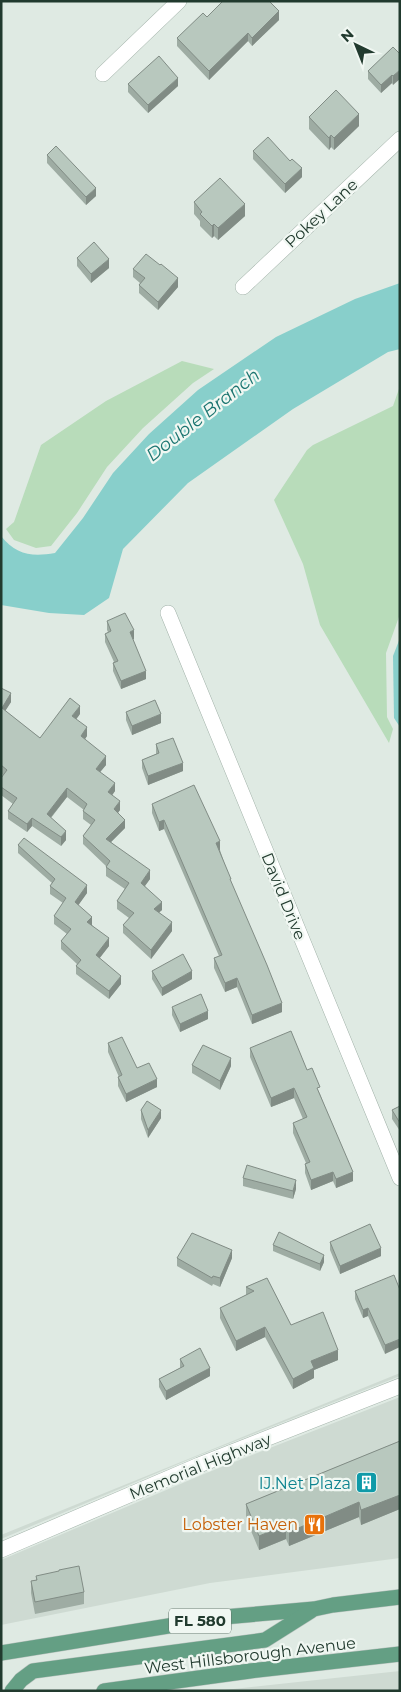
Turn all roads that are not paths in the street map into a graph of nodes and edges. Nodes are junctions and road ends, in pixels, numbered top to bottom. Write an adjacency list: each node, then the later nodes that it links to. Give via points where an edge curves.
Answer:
1 (179, 1): 2 (street)
2 (102, 74)
3 (400, 139): 4 (street, Pokey Lane)
4 (243, 287)
5 (168, 614): 6 (street, David Drive)
6 (400, 1178)
7 (400, 1386): 8 (street, Memorial Highway, via 200,1465)
8 (1, 1550)
9 (400, 1597): 10 (main road, FL 580)
10 (314, 1609): 11 (main road, FL 580, via 224,1617); 13 (main road, via 265,1640 33,1671)
11 (1, 1653)
12 (400, 1654): 14 (main road, West Hillsborough Avenue)
13 (12, 1691)
14 (104, 1691)

